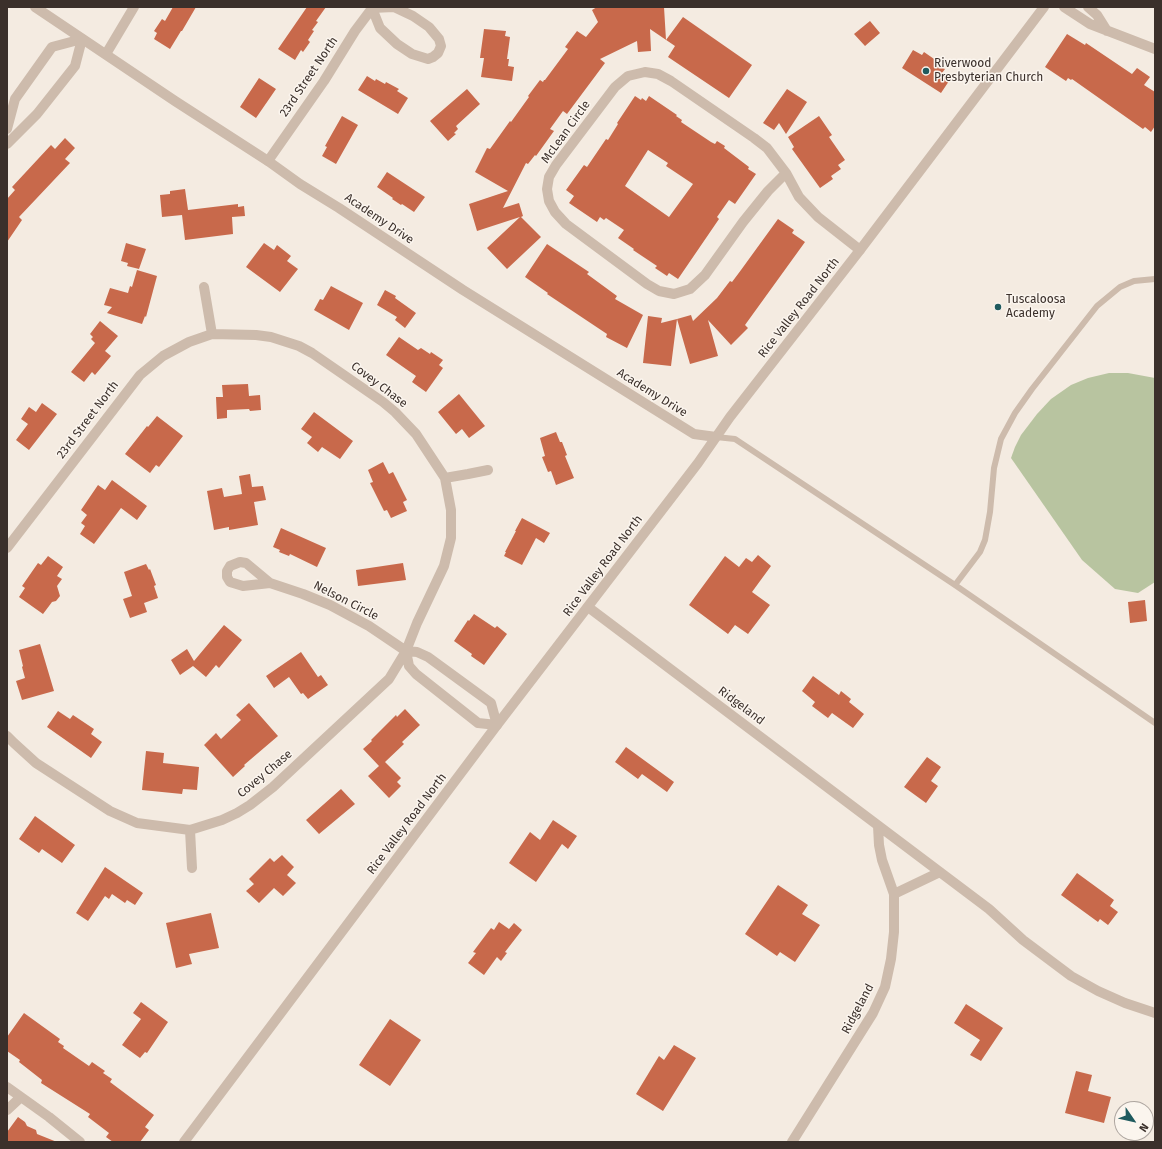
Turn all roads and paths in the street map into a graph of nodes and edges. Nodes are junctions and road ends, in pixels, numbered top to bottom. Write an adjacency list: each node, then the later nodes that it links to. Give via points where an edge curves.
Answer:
1 (35, 7): 8 (street, Academy Drive)
2 (134, 7): 10 (street)
3 (1044, 7): 15 (street, Rice Valley Road North)
4 (1064, 7): 7 (street, via 1090,24)
5 (1088, 7): 7 (street, via 1097,15)
6 (372, 8): 6 (street, via 380,28 397,44 421,57 433,57 438,53 441,46 439,39 429,27 413,16 394,7); 13 (street, 23rd Street North)
7 (1107, 31): 9 (street)
8 (82, 39): 10 (street, Academy Drive); 11 (street, via 52,48 15,100); 12 (street, via 75,66 37,114)
9 (1155, 49)
10 (106, 54): 13 (street, Academy Drive)
11 (7, 129)
12 (7, 144)
13 (268, 161): 19 (street, Academy Drive, via 463,290 687,430 694,434)
14 (786, 173): 14 (street, McLean Circle, via 767,148 754,138 671,81 658,74 645,72 628,76 615,87 556,165 549,177 547,189 549,201 566,224 647,284 659,291 674,294 690,289 705,274 743,222); 15 (street, McLean Circle, via 800,197 818,217)
15 (860, 250): 19 (street, Rice Valley Road North)
16 (1155, 279): 24 (lane, via 1134,281 1120,287 1097,306 1015,413 1001,439 994,468 985,540 980,552)
17 (204, 287): 18 (street)
18 (212, 334): 21 (street, Covey Chase, via 271,337 312,353 395,412 416,434); 22 (street, 23rd Street North, via 163,356 140,375)
19 (716, 437): 24 (lane, via 735,438); 25 (street, Rice Valley Road North)
20 (488, 470): 21 (street)
21 (445, 478): 26 (street, Covey Chase, via 452,524 448,552)
22 (7, 548)
23 (270, 583): 26 (street, Nelson Circle, via 330,605 369,626)
24 (955, 585): 27 (lane)
25 (588, 607): 28 (street, Rice Valley Road North); 30 (street, Ridgeland)
26 (406, 651): 28 (street, via 428,657 491,703); 28 (street, via 409,666 416,674 478,723); 31 (street, Covey Chase, via 389,679 273,787 237,813)
27 (1155, 723)
28 (497, 725): 40 (street, Rice Valley Road North)
29 (7, 736): 31 (street, Covey Chase, via 36,764 110,811 137,823)
30 (878, 826): 33 (street, Ridgeland); 34 (street, Ridgeland, via 882,860)
31 (190, 830): 32 (street)
32 (192, 868)
33 (940, 872): 34 (street); 35 (street, Ridgeland, via 1071,976 1125,1003)
34 (894, 894): 41 (street, Ridgeland, via 892,959 884,987 873,1013)
35 (1155, 1012)
36 (7, 1087): 37 (street)
37 (21, 1097): 38 (street); 39 (street)
38 (7, 1110)
39 (80, 1142)
40 (184, 1142)
41 (792, 1142)

